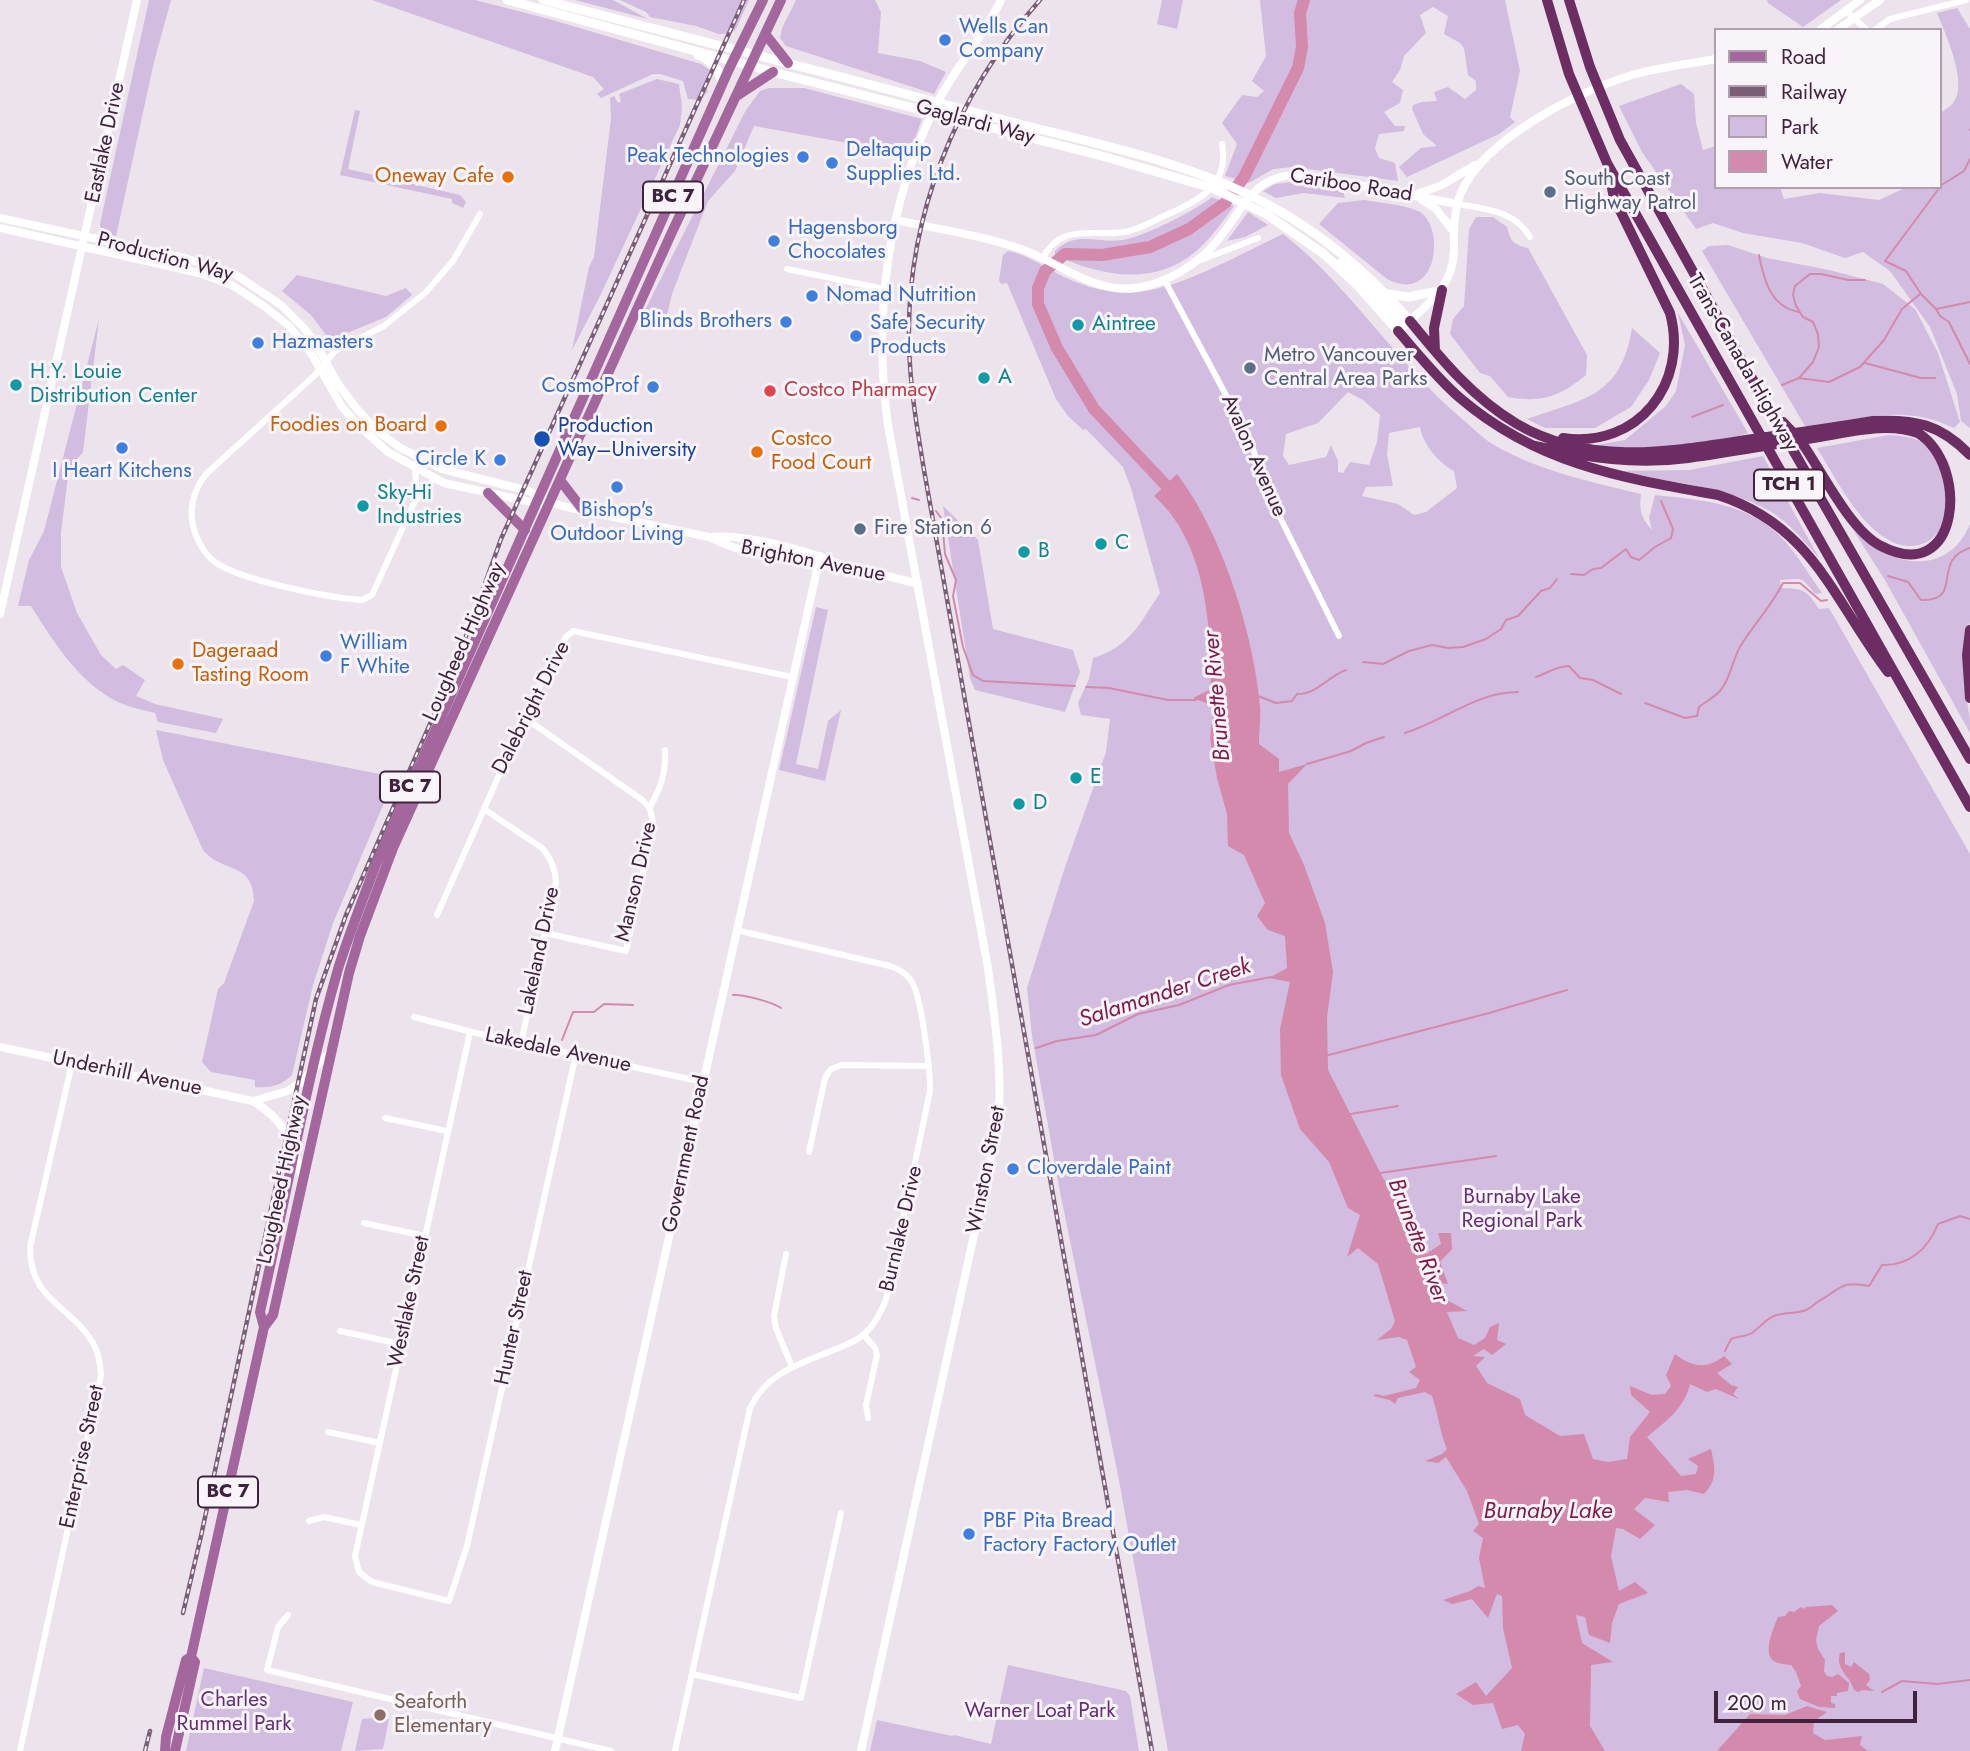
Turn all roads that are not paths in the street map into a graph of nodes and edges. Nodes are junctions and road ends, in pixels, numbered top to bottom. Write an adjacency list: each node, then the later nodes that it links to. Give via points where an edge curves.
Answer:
1 (137, 0): 39 (street, Eastlake Drive)
2 (507, 0): 19 (main road, Gaglardi Way)
3 (543, 0): 20 (main road, Gaglardi Way)
4 (763, 0): 20 (main road, Lougheed Highway / BC 7)
5 (781, 0): 18 (main road, Lougheed Highway / BC 7)
6 (1001, 0): 36 (street, Winston Street, via 936,106 911,166)
7 (1547, 0): 29 (highway, Trans-Canada Highway / TCH 1, via 1569,74)
8 (1569, 0): 56 (highway, Trans-Canada Highway / TCH 1, via 1620,140)
9 (1860, 0): 12 (street)
10 (1880, 0): 13 (street)
11 (1966, 0): 17 (street, via 1890,19)
12 (1846, 11): 13 (street); 14 (street)
13 (1854, 18): 15 (street); 16 (street)
14 (1823, 28)
15 (1839, 28)
16 (1865, 28)
17 (1878, 28)
18 (766, 35): 22 (main road, Lougheed Highway / BC 7); 23 (main road)
19 (667, 43): 20 (main road, Gaglardi Way); 25 (main road, via 705,58 717,69)
20 (735, 56): 22 (main road, Gaglardi Way); 25 (main road, Lougheed Highway / BC 7)
21 (1714, 59): 28 (street, via 1636,74 1601,86 1554,109)
22 (754, 61): 23 (main road, Gaglardi Way); 24 (main road, Gaglardi Way); 26 (main road, Lougheed Highway / BC 7)
23 (788, 63): 30 (main road, Gaglardi Way)
24 (773, 72): 26 (main road); 30 (main road, Gaglardi Way)
25 (722, 85): 69 (main road, Lougheed Highway / BC 7)
26 (738, 95): 66 (main road, Lougheed Highway / BC 7)
27 (1222, 144): 44 (street, via 1221,170 1210,190 1197,201 1124,232 1070,234 1048,248)
28 (1482, 160): 31 (street, via 1442,185); 32 (street)
29 (1607, 163): 57 (highway, via 1614,198 1670,313 1673,366 1660,396 1627,427 1581,439); 84 (highway, Trans-Canada Highway / TCH 1)
30 (1191, 176): 33 (main road, Gaglardi Way, via 1233,187)
31 (1413, 196): 32 (street, Cariboo Road); 38 (street, via 1436,209); 45 (street, Cariboo Road, via 1293,173 1280,175 1261,184 1216,243)
32 (1457, 204): 38 (street); 40 (street, via 1506,214 1524,226)
33 (1264, 208): 43 (main road, Gaglardi Way); 50 (main road, Gaglardi Way, via 1308,228)
34 (480, 214): 54 (street, via 453,261 426,292 384,326)
35 (0, 218): 39 (street, Production Way)
36 (896, 220): 44 (street, Cariboo Road, via 998,242); 48 (street, Winston Street)
37 (0, 228): 42 (street, Production Way)
38 (1454, 233): 49 (street, via 1453,262)
39 (85, 236): 42 (street, Eastlake Drive); 54 (street, Production Way, via 185,258 236,275 294,317)
40 (1530, 237)
41 (1258, 238): 45 (street)
42 (83, 247): 55 (street, Production Way, via 199,272 232,285 289,326); 79 (street, Eastlake Drive)
43 (1324, 254): 51 (main road, via 1356,274 1398,319); 52 (main road, Gaglardi Way)
44 (1042, 259): 47 (street, Cariboo Road, via 1105,285 1142,287)
45 (1196, 261): 47 (street, Cariboo Road)
46 (787, 269): 48 (street)
47 (1164, 279): 81 (street, Avalon Avenue, via 1251,442 1264,485)
48 (884, 289): 78 (street, Winston Street, via 885,399)
49 (1442, 290): 50 (main road, via 1409,297); 51 (street); 53 (highway, via 1434,328)
50 (1387, 294): 51 (main road, Gaglardi Way)
51 (1409, 321): 52 (street); 53 (highway)
52 (1398, 331): 59 (highway, via 1460,398)
53 (1435, 351): 57 (highway, via 1472,390)
54 (326, 360): 55 (street); 64 (street, Production Way, via 338,384 376,430)
55 (320, 368): 63 (street, Production Way, via 359,426); 68 (street, via 203,478 191,515 203,549 216,563 243,576 366,600)
56 (1769, 407): 73 (highway, via 1802,443 1859,527 1878,545 1904,553 1921,552 1939,546); 87 (highway, Trans-Canada Highway / TCH 1)
57 (1535, 433): 60 (highway, via 1570,445 1624,454)
58 (1818, 433): 60 (highway); 61 (highway, via 1873,421 1917,422 1945,433); 62 (highway, via 1904,430 1928,438)
59 (1536, 446): 60 (highway, via 1631,462 1686,458); 84 (highway, via 1606,474 1735,500 1773,520 1814,562)
60 (1736, 446)
61 (1970, 454)
62 (1952, 457)
63 (415, 468): 65 (street, Production Way); 68 (street)
64 (442, 469): 65 (street); 69 (street, Production Way)
65 (435, 478): 67 (street, Production Way); 68 (street)
66 (560, 480): 70 (main road, Lougheed Highway / BC 7); 71 (main road)
67 (488, 493): 69 (street, Production Way); 72 (main road)
68 (417, 498)
69 (538, 500): 70 (street, Brighton Avenue); 72 (main road, Lougheed Highway / BC 7)
70 (550, 502): 71 (street, Brighton Avenue); 98 (main road, Lougheed Highway / BC 7, via 377,887)
71 (583, 510): 74 (street, Brighton Avenue)
72 (525, 530): 102 (main road, Lougheed Highway / BC 7, via 376,864 339,967)
73 (1955, 533)
74 (709, 537): 75 (street, Brighton Avenue, via 729,535); 76 (street, Brighton Avenue, via 725,545)
75 (820, 556): 76 (street, Government Road); 77 (street, Brighton Avenue)
76 (817, 566): 77 (street, Brighton Avenue); 82 (street, Government Road)
77 (849, 568): 78 (street, Brighton Avenue)
78 (918, 584): 137 (street, Winston Street, via 988,968 1001,1090 996,1136)
79 (0, 614)
80 (1970, 630): 83 (highway)
81 (1339, 636)
82 (792, 677): 85 (street, Dalebright Drive, via 573,631); 92 (street, Government Road)
83 (1970, 698)
84 (1910, 702): 89 (highway, Trans-Canada Highway / TCH 1)
85 (524, 718): 88 (street, Manson Drive); 90 (street, Dalebright Drive)
86 (665, 750): 88 (street, via 661,789)
87 (1970, 759)
88 (650, 807): 93 (street, Manson Drive, via 653,826 626,951)
89 (1970, 807)
90 (484, 809): 91 (street, Dalebright Drive); 93 (street, Lakeland Drive, via 541,848 555,869)
91 (437, 915)
92 (736, 930): 101 (street, Burnlake Drive, via 900,970 915,989); 103 (street, Government Road)
93 (545, 933): 96 (street, Lakeland Drive)
94 (414, 1017): 95 (street, Lakedale Avenue)
95 (470, 1032): 96 (street, Lakedale Avenue); 106 (street, Westlake Street)
96 (521, 1043): 99 (street, Lakedale Avenue)
97 (0, 1047): 100 (street, Underhill Avenue)
98 (330, 1052): 102 (street, Underhill Avenue); 109 (main road, Lougheed Highway / BC 7)
99 (576, 1054): 103 (street, Lakedale Avenue); 124 (street, Hunter Street, via 467,1546 449,1601 372,1582)
100 (72, 1063): 104 (street, Underhill Avenue); 130 (street, Enterprise Street, via 30,1259 43,1292 95,1345 101,1375)
101 (929, 1066): 107 (street, via 842,1065 831,1069); 115 (street, Burnlake Drive, via 927,1113 887,1296)
102 (314, 1069): 104 (street, Underhill Avenue, via 288,1091); 108 (main road, Lougheed Highway / BC 7)
103 (703, 1082): 129 (street, Government Road)
104 (253, 1101): 108 (street, Underhill Avenue, via 275,1115)
105 (385, 1118): 106 (street)
106 (447, 1131): 111 (street, Westlake Street)
107 (809, 1152)
108 (295, 1153): 109 (street, Underhill Avenue); 113 (main road, Lougheed Highway / BC 7, via 260,1312)
109 (303, 1180): 113 (main road, Lougheed Highway / BC 7, via 273,1315)
110 (364, 1223): 111 (street)
111 (425, 1236): 116 (street, Westlake Street)
112 (786, 1254): 117 (street, via 774,1316)
113 (264, 1327): 126 (main road, Lougheed Highway / BC 7)
114 (340, 1331): 116 (street)
115 (864, 1335): 117 (street); 118 (street, via 877,1355 866,1405)
116 (401, 1344): 120 (street, Westlake Street)
117 (792, 1367): 127 (street, via 765,1385 748,1414)
118 (868, 1418)
119 (328, 1432): 120 (street)
120 (380, 1443): 123 (street, Westlake Street)
121 (841, 1513): 127 (street, via 801,1698)
122 (309, 1521): 123 (street, via 324,1517)
123 (361, 1525): 124 (street, Westlake Street, via 355,1556)
124 (359, 1572)
125 (288, 1615): 129 (street, via 278,1627 267,1670)
126 (191, 1657): 128 (main road, Lougheed Highway / BC 7, via 186,1660); 133 (main road, Lougheed Highway / BC 7, via 195,1662)
127 (692, 1674): 136 (street)
128 (166, 1737): 131 (main road); 132 (main road, Lougheed Highway / BC 7)
129 (558, 1738): 134 (street, Government Road); 135 (street)
130 (20, 1751)
131 (159, 1751)
132 (165, 1751)
133 (175, 1751)
134 (555, 1751)
135 (611, 1751)
136 (675, 1751)
137 (862, 1751)

